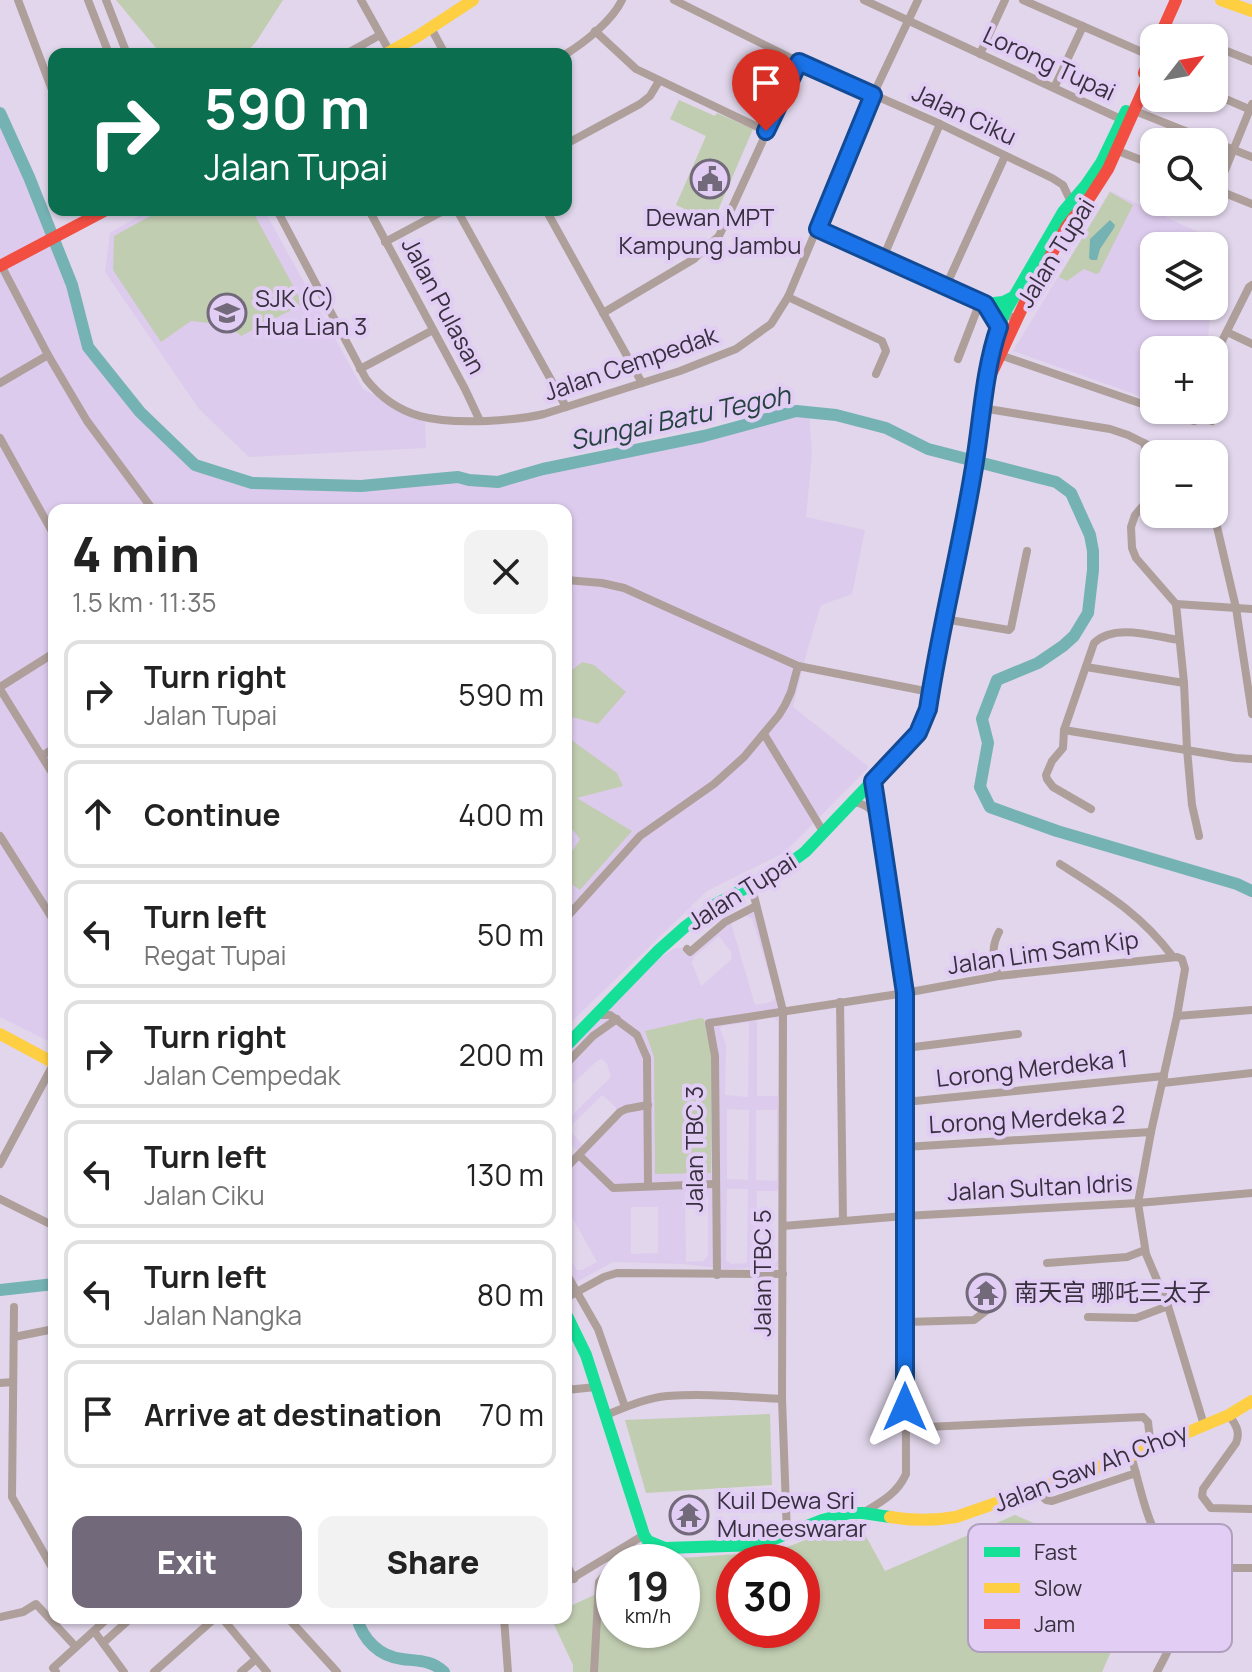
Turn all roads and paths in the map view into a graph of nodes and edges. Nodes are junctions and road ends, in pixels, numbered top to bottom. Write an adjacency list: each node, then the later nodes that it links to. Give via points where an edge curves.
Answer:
1 (18, 0): 35 (street)
2 (88, 0): 23 (street)
3 (106, 0): 24 (street)
4 (361, 0): 22 (street)
5 (473, 0): 20 (main road)
6 (622, 0): 21 (street)
7 (674, 0): 34 (street, Jalan Ciku)
8 (864, 0): 16 (street, Lorong Tupai)
9 (918, 0): 16 (street, Jalan Cempedak)
10 (1005, 0): 31 (street)
11 (1023, 0): 19 (street)
12 (1176, 0): 17 (main road)
13 (1183, 0): 18 (main road)
14 (1221, 0): 15 (main road)
15 (1252, 11)
16 (908, 20): 31 (street, Lorong Tupai); 39 (street, Jalan Cempedak)
17 (1169, 24)
18 (1170, 24)
19 (1083, 26): 32 (street); 37 (street)
20 (431, 28): 27 (main road); 28 (street)
21 (595, 31): 29 (street); 36 (street, via 636,69)
22 (380, 35): 25 (street); 26 (street)
23 (107, 48)
24 (125, 48)
25 (357, 48)
26 (386, 48)
27 (397, 48)
28 (442, 48)
29 (572, 50)
30 (1228, 52): 33 (street)
31 (980, 54): 37 (street, Lorong Tupai)
32 (1140, 55)
33 (1252, 61)
34 (799, 62): 39 (street, Jalan Ciku); 45 (street)
35 (48, 79)
36 (659, 81): 45 (street); 46 (street, via 640,104)
37 (1054, 88): 42 (street, Lorong Tupai)
38 (1140, 91): 42 (main road, Jalan Tupai)
39 (873, 95): 43 (street, Jalan Ciku); 65 (street, Jalan Cempedak)
40 (1228, 99): 41 (street)
41 (1251, 108): 48 (street)
42 (1128, 118): 44 (street, Lorong Tupai); 49 (main road, Jalan Tupai); 55 (main road)
43 (940, 124): 50 (street, Jalan Ciku); 67 (street)
44 (1163, 128)
45 (766, 131): 74 (street, via 719,236 694,259)
46 (572, 141)
47 (1228, 148): 48 (street, Lorong Tupai)
48 (1233, 150): 51 (street, Lorong Tupai); 53 (street)
49 (1118, 151): 52 (street); 75 (main road, Jalan Tupai)
50 (1005, 156): 54 (street, Jalan Ciku); 70 (street)
51 (1252, 157)
52 (1140, 160)
53 (1228, 161)
54 (1063, 185): 55 (street); 57 (street)
55 (1086, 185): 57 (main road)
56 (1228, 195): 58 (street)
57 (1071, 202): 72 (main road)
58 (1252, 204)
59 (96, 216): 68 (main road)
60 (281, 216): 84 (street, Jalan Cempedak)
61 (372, 216): 66 (street, Jalan Pulasan)
62 (434, 216): 66 (street)
63 (460, 216): 90 (street)
64 (549, 216): 74 (street)
65 (818, 229): 67 (street); 71 (street, Jalan Cempedak)
66 (385, 242): 77 (street, Jalan Pulasan)
67 (883, 258): 70 (street)
68 (0, 266): 81 (street)
69 (1252, 285): 78 (street)
70 (946, 286): 73 (street)
71 (788, 297): 85 (street, via 882,341 886,351); 87 (street, Jalan Cempedak, via 771,324 747,343)
72 (1013, 297): 73 (main road); 75 (main road)
73 (982, 303): 75 (street); 76 (main road); 83 (street)
74 (603, 313): 87 (street)
75 (1010, 316): 76 (main road); 82 (main road, Jalan Tupai)
76 (999, 327): 88 (main road)
77 (433, 330): 84 (street); 92 (street, Jalan Pulasan)
78 (1227, 332): 79 (street); 80 (street)
79 (1225, 336)
80 (1252, 344)
81 (48, 355): 86 (street); 95 (street, via 87,421)
82 (1000, 355): 88 (main road, Jalan Tupai); 89 (street)
83 (958, 359)
84 (360, 369): 92 (street, Jalan Cempedak, via 390,403 412,414)
85 (876, 374)
86 (0, 383)
87 (642, 383): 90 (street, Jalan Cempedak)
88 (987, 383): 91 (main road, Jalan Tupai)
89 (1140, 403)
90 (566, 407): 92 (street, Jalan Cempedak, via 523,419)
91 (982, 408): 94 (street, via 1110,429); 104 (main road, Jalan Tupai)
92 (480, 421)
93 (0, 438): 97 (street)
94 (1140, 441)
95 (149, 504)
96 (1140, 509): 101 (street, via 1131,527 1132,548)
97 (48, 524)
98 (1217, 528): 102 (street)
99 (1027, 551): 104 (street, via 1009,630)
100 (572, 580): 107 (street, via 624,588)
101 (1176, 604): 102 (street); 105 (street)
102 (1236, 608): 103 (street); 112 (street)
103 (1252, 609)
104 (944, 619): 111 (main road, Jalan Tupai)
105 (1179, 640): 108 (street, via 1120,631 1105,634 1094,643); 109 (street)
106 (48, 657): 110 (street)
107 (798, 666): 111 (street); 114 (street, via 785,705)
108 (1086, 667): 109 (street); 113 (street)
109 (1184, 683): 115 (street)
110 (0, 688): 117 (street)
111 (930, 692): 120 (main road, Jalan Tupai, via 918,733)
112 (1252, 714)
113 (1064, 730): 115 (street); 122 (street, via 1063,748 1048,768 1047,779)
114 (764, 734): 124 (street); 130 (street, via 714,784 640,836)
115 (1187, 749): 118 (street); 126 (street)
116 (48, 752): 117 (street)
117 (42, 756): 119 (street)
118 (1252, 759)
119 (48, 766)
120 (873, 781): 121 (main road, Jalan Tupai); 123 (street)
121 (852, 802): 123 (street, via 869,808); 124 (main road, Jalan Tupai)
122 (1091, 809)
123 (880, 825): 139 (street)
124 (824, 833): 128 (main road, Jalan Tupai, via 794,861)
125 (0, 836): 131 (street)
126 (1199, 836)
127 (1060, 864): 136 (street, via 1134,913)
128 (751, 884): 129 (street, Jalan TBC 5); 132 (main road, Jalan Tupai)
129 (756, 906): 134 (street, via 725,922 690,952); 142 (street, Jalan TBC 5)
130 (572, 911)
131 (48, 912)
132 (686, 926): 134 (street); 135 (main road, Jalan Tupai)
133 (999, 932): 137 (street, via 993,943)
134 (687, 949): 135 (street, via 674,945)
135 (659, 950): 138 (main road, Jalan Tupai)
136 (1173, 957): 137 (street, Jalan Lim Sam Kip); 144 (street, Jalan Lim Sam Kip, via 1182,959 1185,969)
137 (998, 976): 139 (street, Jalan Lim Sam Kip)
138 (617, 993): 143 (main road, Jalan Tupai); 145 (street)
139 (905, 993): 140 (street, Jalan Lim Sam Kip); 150 (street)
140 (840, 1002): 142 (street, Jalan Lim Sam Kip); 169 (street)
141 (1252, 1010): 144 (street)
142 (783, 1011): 146 (street, Jalan Lim Sam Kip); 171 (street, Jalan TBC 5)
143 (596, 1015): 145 (street); 149 (main road, Jalan Tupai)
144 (1177, 1016): 155 (street)
145 (617, 1019): 151 (street); 157 (street, via 637,1035 647,1058)
146 (709, 1023): 163 (street, Jalan TBC 3, via 715,1056)
147 (0, 1034): 152 (main road)
148 (1018, 1034): 150 (street)
149 (572, 1040)
150 (906, 1048): 156 (street)
151 (572, 1058)
152 (48, 1060)
153 (1252, 1073): 155 (street)
154 (48, 1074): 162 (street)
155 (1164, 1080): 156 (street, Lorong Merdeka 1); 158 (street)
156 (905, 1102): 159 (street)
157 (648, 1105): 160 (street, via 620,1112); 164 (street)
158 (1151, 1132): 159 (street, Lorong Merdeka 2); 167 (street)
159 (905, 1147): 168 (street)
160 (580, 1156): 161 (street); 164 (street, via 613,1188)
161 (572, 1163)
162 (0, 1164)
163 (715, 1184): 164 (street); 175 (street, Jalan TBC 3)
164 (648, 1185)
165 (1252, 1193): 167 (street, Jalan Sultan Idris)
166 (0, 1199): 170 (street)
167 (1138, 1203): 168 (street, Jalan Sultan Idris); 172 (street)
168 (905, 1216): 169 (street, Jalan Sultan Idris); 183 (street)
169 (843, 1221): 171 (street, Jalan Sultan Idris)
170 (48, 1223)
171 (783, 1226): 174 (street, Jalan TBC 5)
172 (1145, 1250): 173 (street, via 1127,1257); 179 (street)
173 (1047, 1263)
174 (783, 1274): 175 (street); 191 (street, Jalan TBC 5)
175 (717, 1275): 177 (street, via 617,1273)
176 (572, 1282): 177 (street)
177 (578, 1291): 178 (street); 193 (street, via 598,1329)
178 (572, 1294)
179 (1168, 1306): 182 (street, via 1136,1318); 196 (street)
180 (14, 1307): 186 (street)
181 (991, 1307): 183 (street, via 974,1320)
182 (1088, 1317)
183 (906, 1322): 197 (street)
184 (572, 1325): 189 (main road)
185 (48, 1330): 186 (street)
186 (14, 1337): 187 (street)
187 (13, 1382): 188 (street); 208 (street, via 12,1497)
188 (0, 1383)
189 (596, 1387): 190 (street); 194 (main road)
190 (572, 1389)
191 (782, 1399): 193 (street, via 666,1396); 205 (street, Jalan TBC 5)
192 (1252, 1401): 195 (main road, Jalan Saw Ah Choy)
193 (625, 1407): 194 (street)
194 (606, 1415): 206 (main road)
195 (1229, 1415): 196 (main road, Jalan Saw Ah Choy); 202 (street, via 1239,1436 1202,1496 1211,1508)
196 (1204, 1425): 198 (main road, Jalan Saw Ah Choy)
197 (905, 1428): 198 (street, via 1143,1417); 203 (street, via 906,1474 901,1485)
198 (1151, 1448): 199 (main road, Jalan Saw Ah Choy)
199 (1131, 1456): 200 (street); 201 (main road, Jalan Saw Ah Choy)
200 (1136, 1473): 201 (street, via 1052,1501); 204 (street)
201 (1036, 1490): 203 (main road, Jalan Saw Ah Choy, via 934,1521)
202 (1252, 1509)
203 (863, 1513): 205 (main road, Jalan Saw Ah Choy, via 836,1516)
204 (1152, 1524)
205 (787, 1534): 206 (main road, Jalan Saw Ah Choy, via 759,1545 729,1547 665,1548)
206 (649, 1540): 207 (street); 209 (street)
207 (645, 1544)
208 (48, 1560)
209 (572, 1580)
210 (0, 1617): 211 (street, via 36,1604)
211 (48, 1617)
212 (55, 1624): 222 (street)
213 (99, 1624): 219 (street)
214 (124, 1624): 221 (street)
215 (208, 1624): 227 (street)
216 (227, 1624): 224 (street)
217 (293, 1624): 230 (street)
218 (504, 1624): 231 (street)
219 (94, 1631): 221 (street); 222 (street)
220 (596, 1636): 232 (street)
221 (103, 1643): 226 (street)
222 (76, 1647): 225 (street)
223 (1166, 1652): 233 (street)
224 (256, 1659): 228 (street); 229 (street)
225 (54, 1670)
226 (124, 1672)
227 (154, 1672)
228 (241, 1672)
229 (267, 1672)
230 (337, 1672)
231 (508, 1672)
232 (594, 1672)
233 (1157, 1672)

